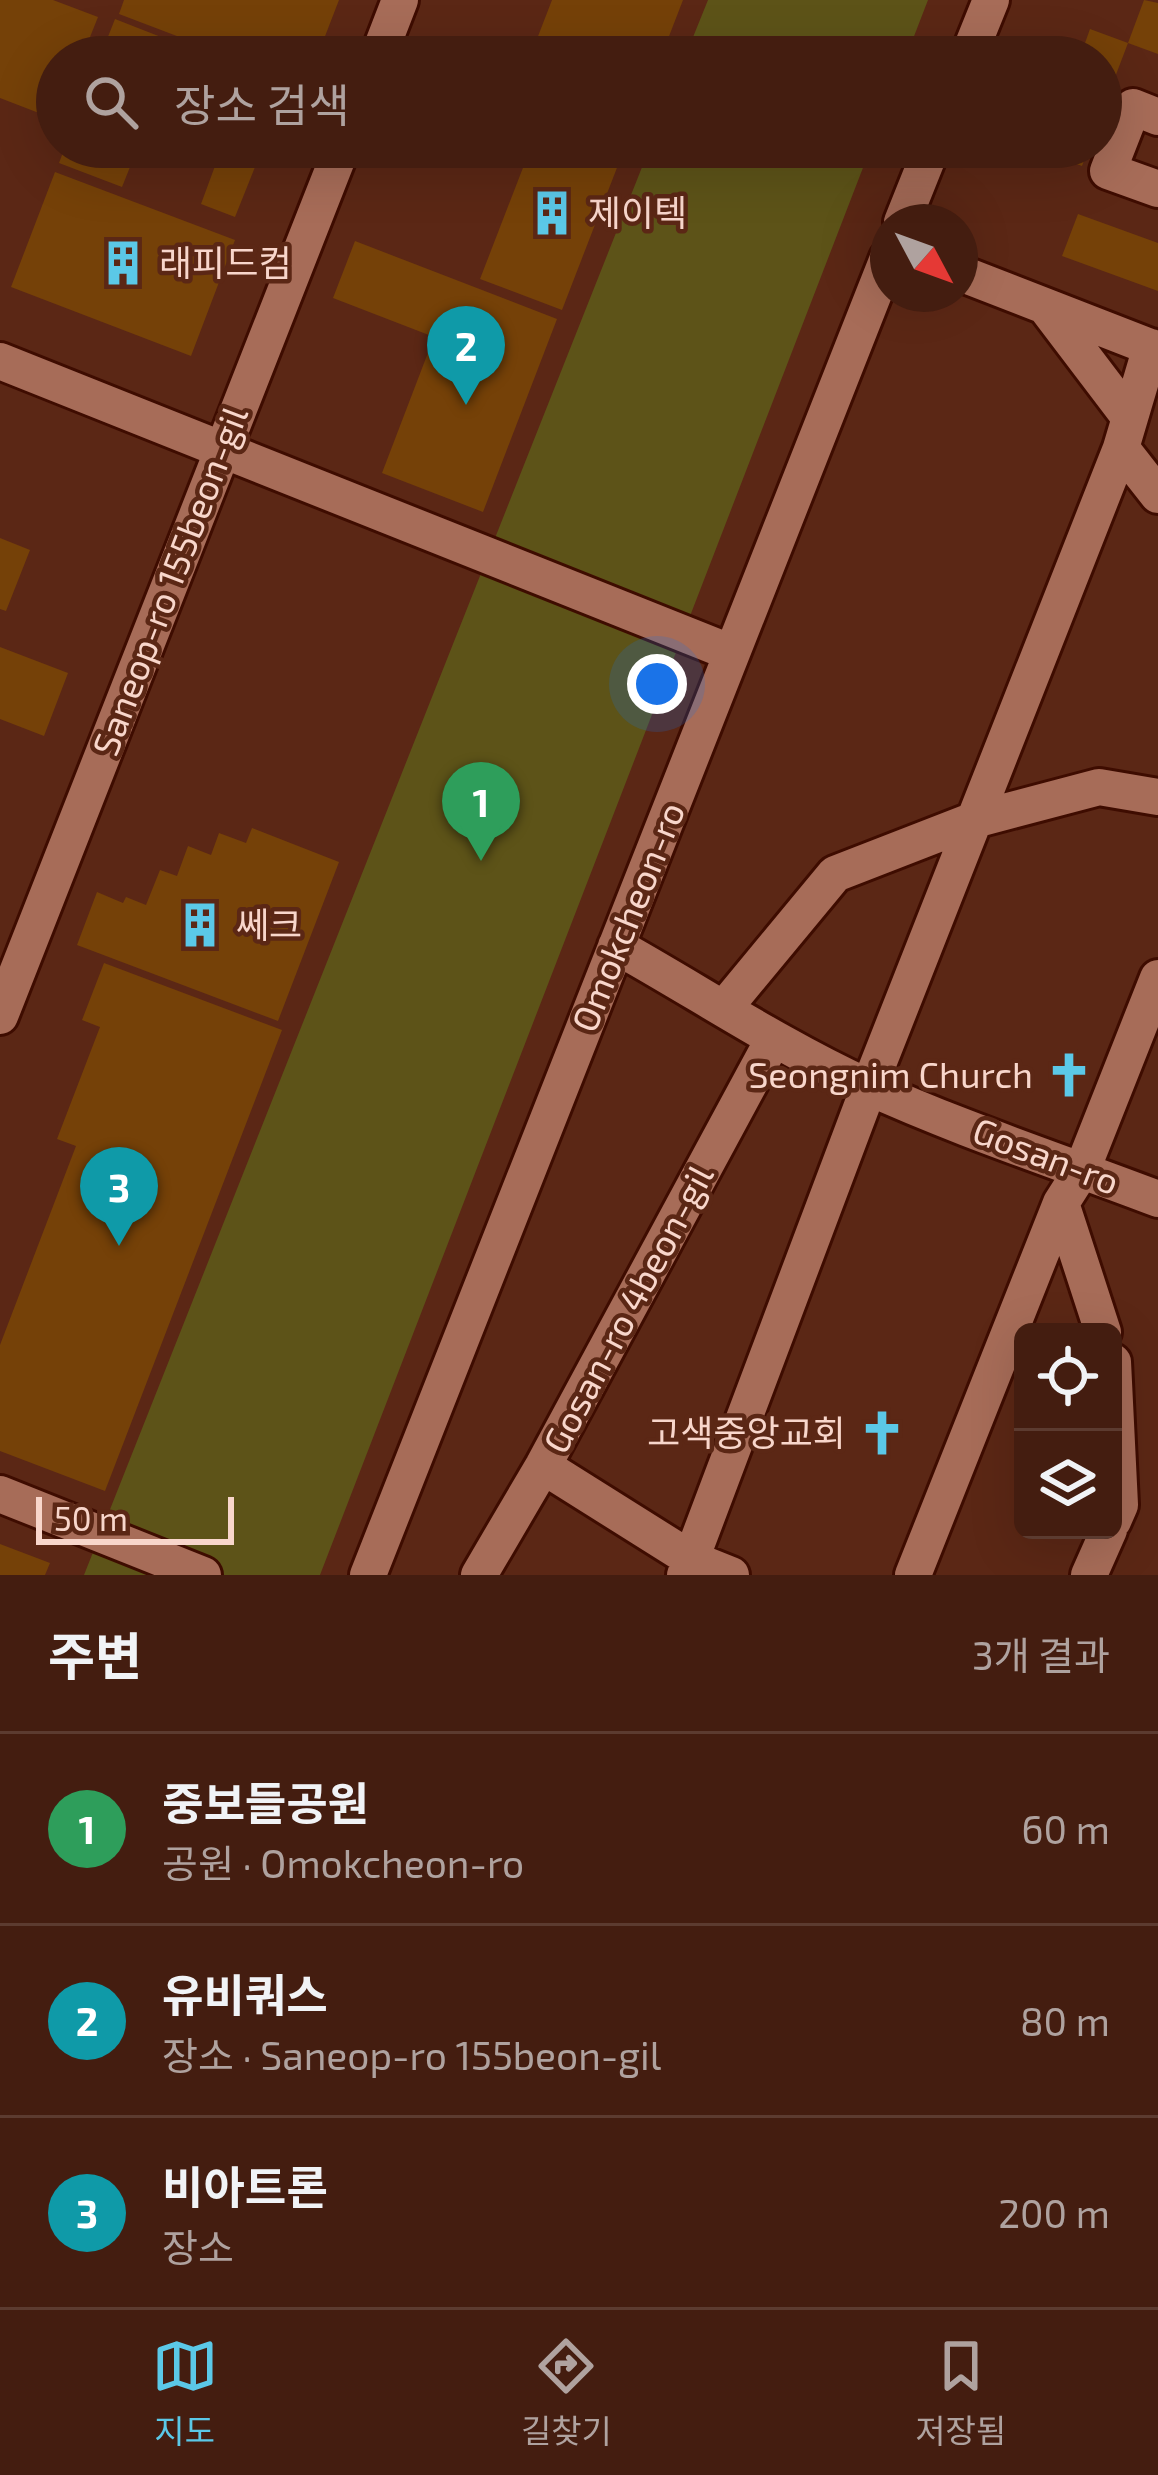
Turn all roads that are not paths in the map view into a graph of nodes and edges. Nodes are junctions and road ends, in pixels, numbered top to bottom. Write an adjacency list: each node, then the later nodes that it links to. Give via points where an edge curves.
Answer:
1 (400, 0): 3 (street)
2 (991, 0): 4 (street)
3 (386, 36)
4 (976, 36)
5 (1158, 116): 6 (street, via 1132,107)
6 (1122, 134)
7 (334, 168): 18 (street, Saneop-ro 155beon-gil)
8 (924, 168): 11 (street)
9 (1109, 168): 10 (street)
10 (1158, 189)
11 (909, 204)
12 (978, 281): 14 (street)
13 (870, 304): 20 (street, Omokcheon-ro)
14 (1044, 306): 15 (street); 17 (street)
15 (1155, 349): 17 (street)
16 (0, 361): 18 (street)
17 (1125, 433): 19 (street); 22 (street)
18 (221, 449): 20 (street); 26 (street, Saneop-ro 155beon-gil)
19 (1158, 495)
20 (732, 653): 23 (street, Omokcheon-ro)
21 (1158, 796): 22 (street, via 1099,787)
22 (974, 820): 25 (street, via 835,874); 28 (street)
23 (616, 946): 25 (street, Gosan-ro); 38 (street, Omokcheon-ro)
24 (1158, 978): 29 (street)
25 (725, 1006): 27 (street, Gosan-ro)
26 (0, 1016)
27 (772, 1040): 28 (street, Gosan-ro); 33 (street, Gosan-ro 4beon-gil)
28 (869, 1087): 29 (street, Gosan-ro); 36 (street)
29 (1082, 1170): 30 (street, Gosan-ro); 31 (street)
30 (1158, 1199)
31 (1061, 1203): 32 (street); 41 (street)
32 (1100, 1323)
33 (543, 1466): 36 (street); 39 (street, Gosan-ro 4beon-gil)
34 (0, 1494): 37 (street)
35 (1105, 1539): 42 (street)
36 (688, 1567): 40 (street)
37 (203, 1575)
38 (368, 1575)
39 (479, 1575)
40 (731, 1575)
41 (914, 1575)
42 (1089, 1575)

